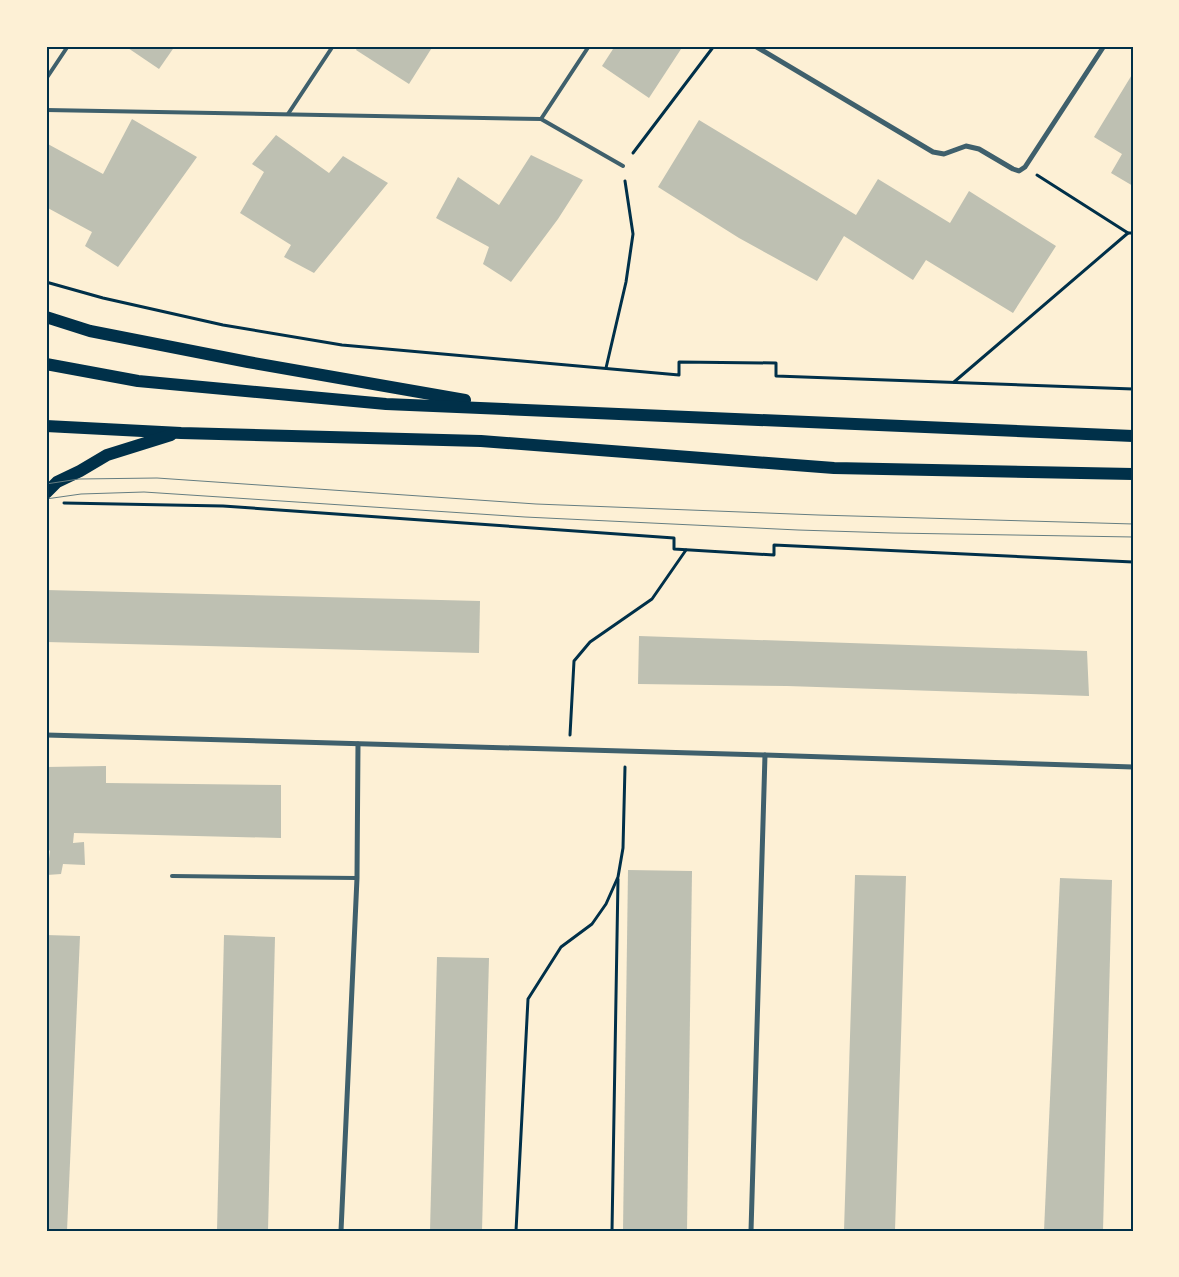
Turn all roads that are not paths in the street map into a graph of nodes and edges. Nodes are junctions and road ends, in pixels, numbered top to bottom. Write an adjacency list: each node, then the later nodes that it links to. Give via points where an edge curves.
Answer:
1 (68, 46): 6 (lane)
2 (333, 46): 8 (lane)
3 (589, 46): 9 (lane)
4 (755, 46): 5 (street, via 933,152 944,154 966,146 979,149 1019,170)
5 (1104, 46)
6 (46, 79)
7 (46, 110): 8 (lane)
8 (288, 114): 9 (lane)
9 (540, 120): 10 (lane)
10 (622, 166)
11 (46, 317): 13 (main road, via 90,331)
12 (46, 364): 13 (main road, via 138,381 260,393 386,404)
13 (514, 409): 16 (main road)
14 (46, 426): 15 (main road)
15 (181, 433): 17 (main road, via 481,441 834,468); 18 (main road, via 107,455 57,482)
16 (1133, 436)
17 (1133, 474)
18 (46, 492)
19 (46, 735): 20 (street)
20 (358, 744): 21 (street); 24 (street)
21 (765, 755): 22 (street); 26 (street)
22 (1133, 767)
23 (172, 876): 24 (lane)
24 (357, 878): 25 (street)
25 (341, 1231)
26 (751, 1231)

